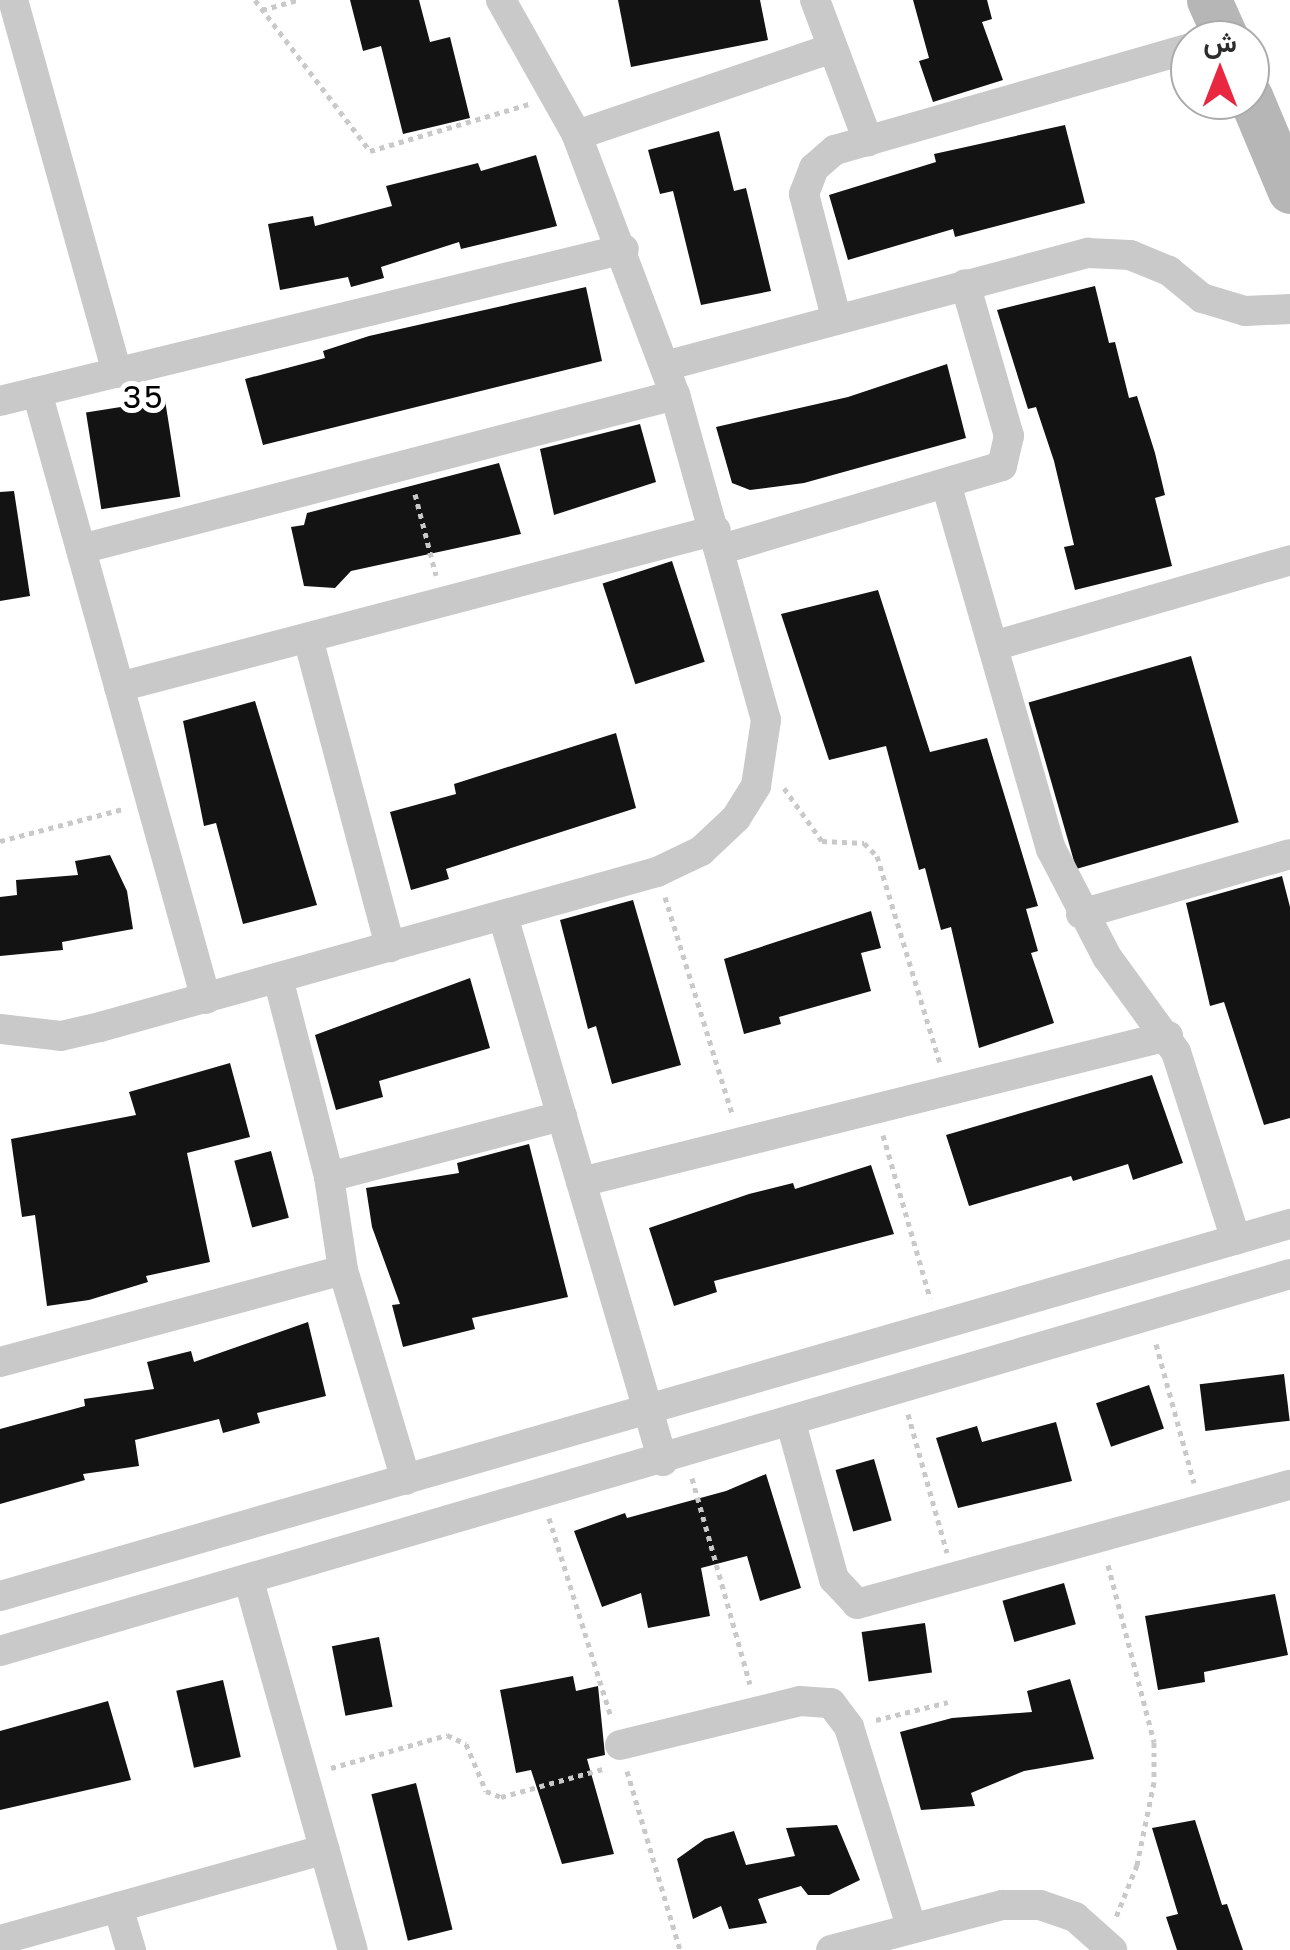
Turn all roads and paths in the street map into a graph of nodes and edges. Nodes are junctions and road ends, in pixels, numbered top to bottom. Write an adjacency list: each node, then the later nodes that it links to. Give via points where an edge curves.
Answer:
1 (13, 0): 19 (street)
2 (254, 0): 6 (path)
3 (298, 0): 6 (path)
4 (501, 0): 9 (street)
5 (815, 0): 8 (street)
6 (262, 10): 9 (path, via 370,151)
7 (1170, 47): 12 (street)
8 (833, 48): 11 (street); 12 (street)
9 (558, 95): 11 (street)
10 (1260, 120): 13 (main road)
11 (577, 135): 14 (street)
12 (868, 141): 17 (street, via 835,150 814,168 804,194)
13 (1290, 191)
14 (624, 249): 18 (street); 19 (street)
15 (965, 284): 16 (street, via 1088,253 1130,255 1169,270 1202,298 1246,311); 17 (street); 24 (street, via 1009,455 992,474)
16 (1290, 309)
17 (836, 318): 18 (street)
18 (665, 366): 21 (street)
19 (117, 373): 20 (street)
20 (37, 392): 22 (street); 26 (street)
21 (675, 395): 23 (street); 25 (street)
22 (0, 401)
23 (407, 465): 26 (street); 28 (path)
24 (947, 487): 25 (street); 30 (street)
25 (719, 540): 28 (street); 32 (street, via 766,720)
26 (81, 549): 31 (street)
27 (1290, 560): 30 (street)
28 (444, 602): 29 (street)
29 (308, 638): 31 (street); 39 (street)
30 (993, 646): 37 (street, via 1051,848)
31 (119, 687): 33 (street)
32 (764, 753): 36 (street, via 756,786 736,818 701,852); 44 (path, via 809,832 822,841 864,843 877,856)
33 (151, 802): 34 (path); 41 (street)
34 (0, 840)
35 (1290, 854): 37 (street)
36 (657, 872): 38 (street); 47 (path)
37 (1081, 914): 43 (street)
38 (503, 916): 39 (street); 46 (street)
39 (390, 947): 40 (street)
40 (278, 978): 41 (street); 48 (street)
41 (206, 999): 42 (street, via 62,1036)
42 (0, 1028)
43 (1168, 1036): 44 (street); 51 (street)
44 (948, 1090): 45 (street)
45 (876, 1109): 47 (street); 55 (path)
46 (562, 1116): 48 (street); 49 (street)
47 (742, 1143): 49 (street)
48 (329, 1177): 52 (street)
49 (581, 1182): 58 (street)
50 (1290, 1224): 51 (street)
51 (1236, 1240): 55 (street)
52 (344, 1270): 56 (street); 61 (street)
53 (1290, 1274): 54 (street)
54 (1148, 1316): 57 (street); 63 (path)
55 (938, 1325): 58 (street)
56 (0, 1362)
57 (901, 1390): 59 (street); 65 (path)
58 (649, 1412): 60 (street); 61 (street)
59 (791, 1423): 60 (street); 65 (street, via 842,1595 875,1604)
60 (674, 1458): 66 (street); 70 (path)
61 (406, 1480): 67 (street)
62 (1290, 1485): 63 (street)
63 (1202, 1510): 64 (street)
64 (1101, 1538): 65 (street); 78 (path, via 1154,1742 1154,1782 1136,1865)
65 (954, 1580)
66 (249, 1581): 68 (street); 73 (street)
67 (0, 1596)
68 (0, 1651)
69 (948, 1702): 71 (path)
70 (758, 1711): 71 (street, via 816,1698 831,1703); 72 (street)
71 (849, 1728): 76 (street)
72 (613, 1757): 73 (path, via 502,1798 486,1791 466,1744 447,1735)
73 (304, 1776): 74 (street)
74 (324, 1849): 75 (street); 80 (street)
75 (118, 1907): 77 (street); 79 (street)
76 (911, 1926): 78 (street, via 1003,1905 1040,1905 1076,1917); 81 (street)
77 (0, 1940)
78 (1109, 1945)
79 (131, 1950)
80 (353, 1950)
81 (832, 1950)

